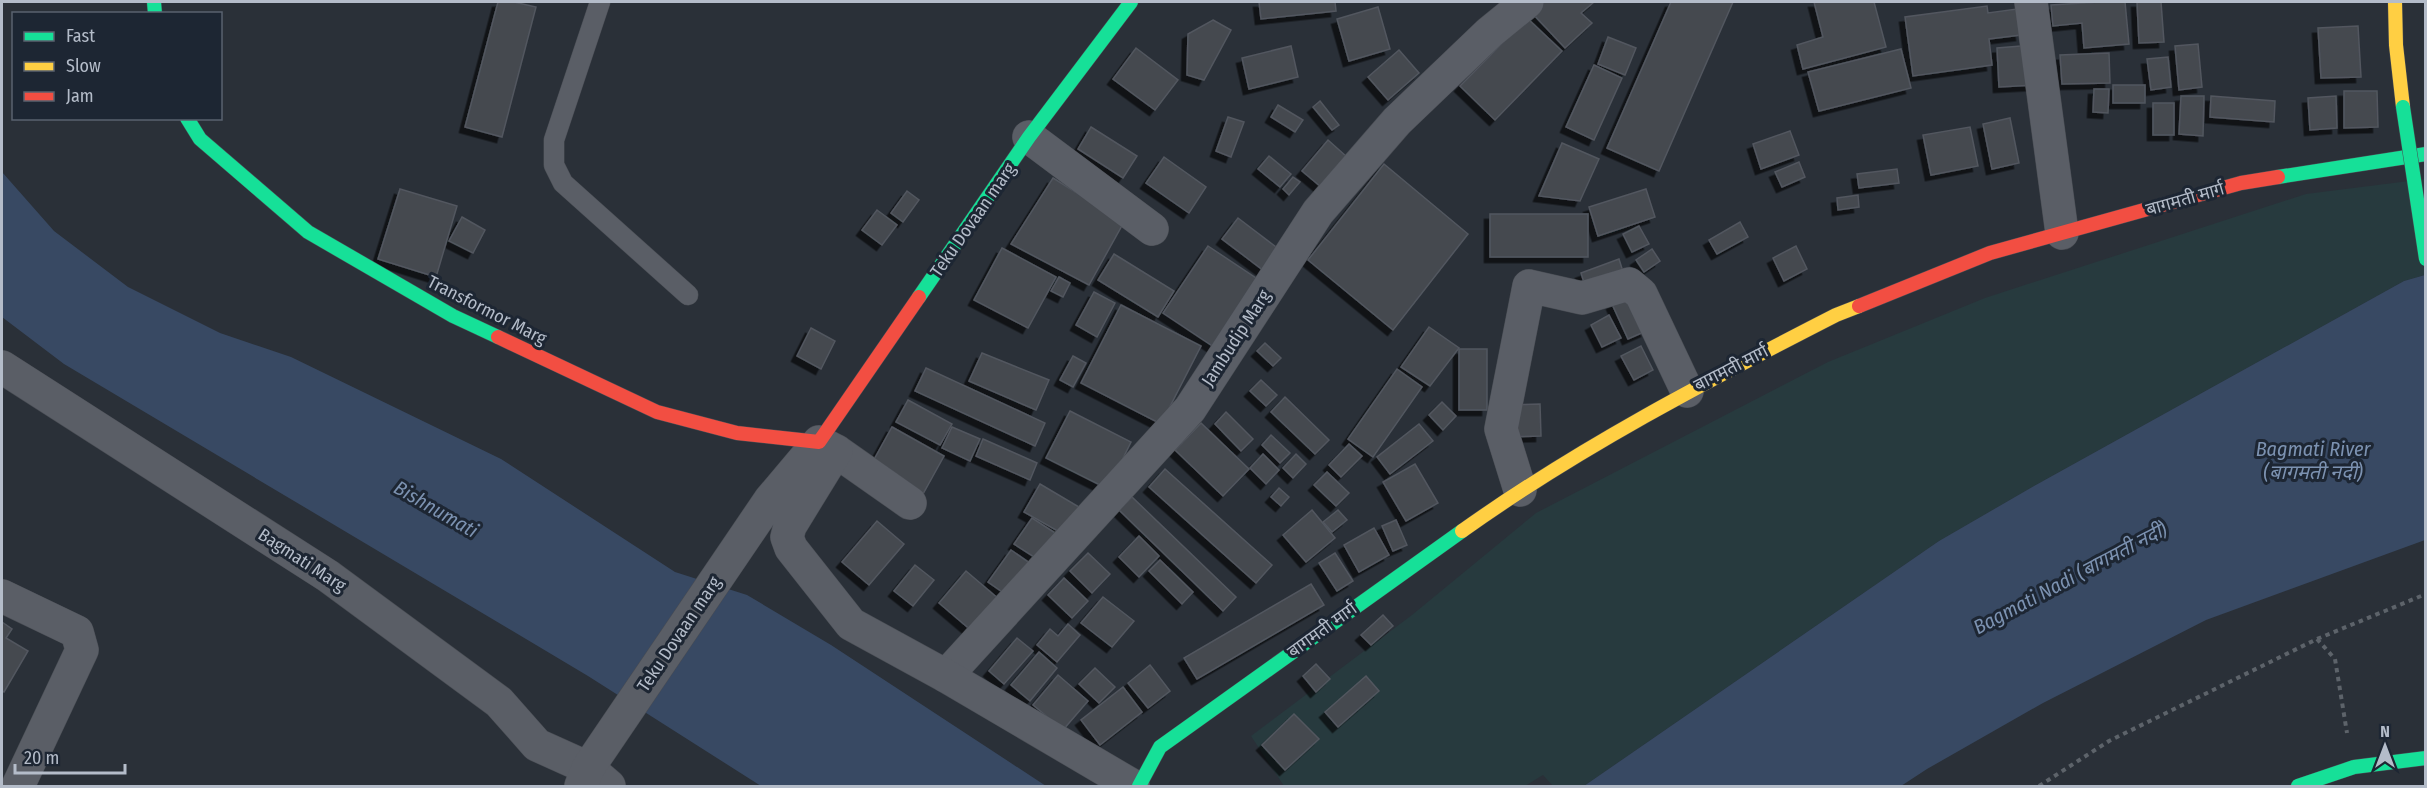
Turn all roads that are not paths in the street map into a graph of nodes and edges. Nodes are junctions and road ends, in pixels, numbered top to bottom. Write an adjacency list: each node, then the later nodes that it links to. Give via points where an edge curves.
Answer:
1 (600, 2): 12 (lane, via 554,140 554,165 563,183)
2 (1131, 2): 7 (street, Teku Dovaan marg)
3 (1527, 2): 19 (street, Jambudip Marg, via 1398,121 1318,212 1190,409)
4 (2031, 2): 10 (street)
5 (2395, 2): 11 (street, bridge, via 2403,107)
6 (188, 120): 15 (street, Transformor Marg, via 200,139 308,232 453,316 657,412 736,433)
7 (1029, 137): 9 (street); 15 (street, Teku Dovaan marg)
8 (2426, 154): 10 (street, बागमती मार्ग, via 2241,183)
9 (1152, 229)
10 (2062, 233): 14 (street, बागमती मार्ग, via 1990,253 1836,315)
11 (2426, 259)
12 (688, 295)
13 (2, 367): 21 (street, Bagmati Marg, via 328,576 499,702 537,745)
14 (1687, 391): 16 (street, बागमती मार्ग); 16 (street, via 1641,294 1629,284 1582,298 1529,286 1501,429)
15 (828, 447): 17 (street); 19 (street, via 790,526 791,548 851,624); 21 (street, Teku Dovaan marg, via 770,500)
16 (1520, 490): 24 (street, बागमती मार्ग, via 1160,747)
17 (910, 503)
18 (2, 596): 22 (street, via 77,632 82,650)
19 (946, 676): 23 (street)
20 (2426, 758): 25 (street, via 2354,767)
21 (593, 780)
22 (18, 786)
23 (1133, 786)
24 (1139, 786)
25 (2298, 786)

